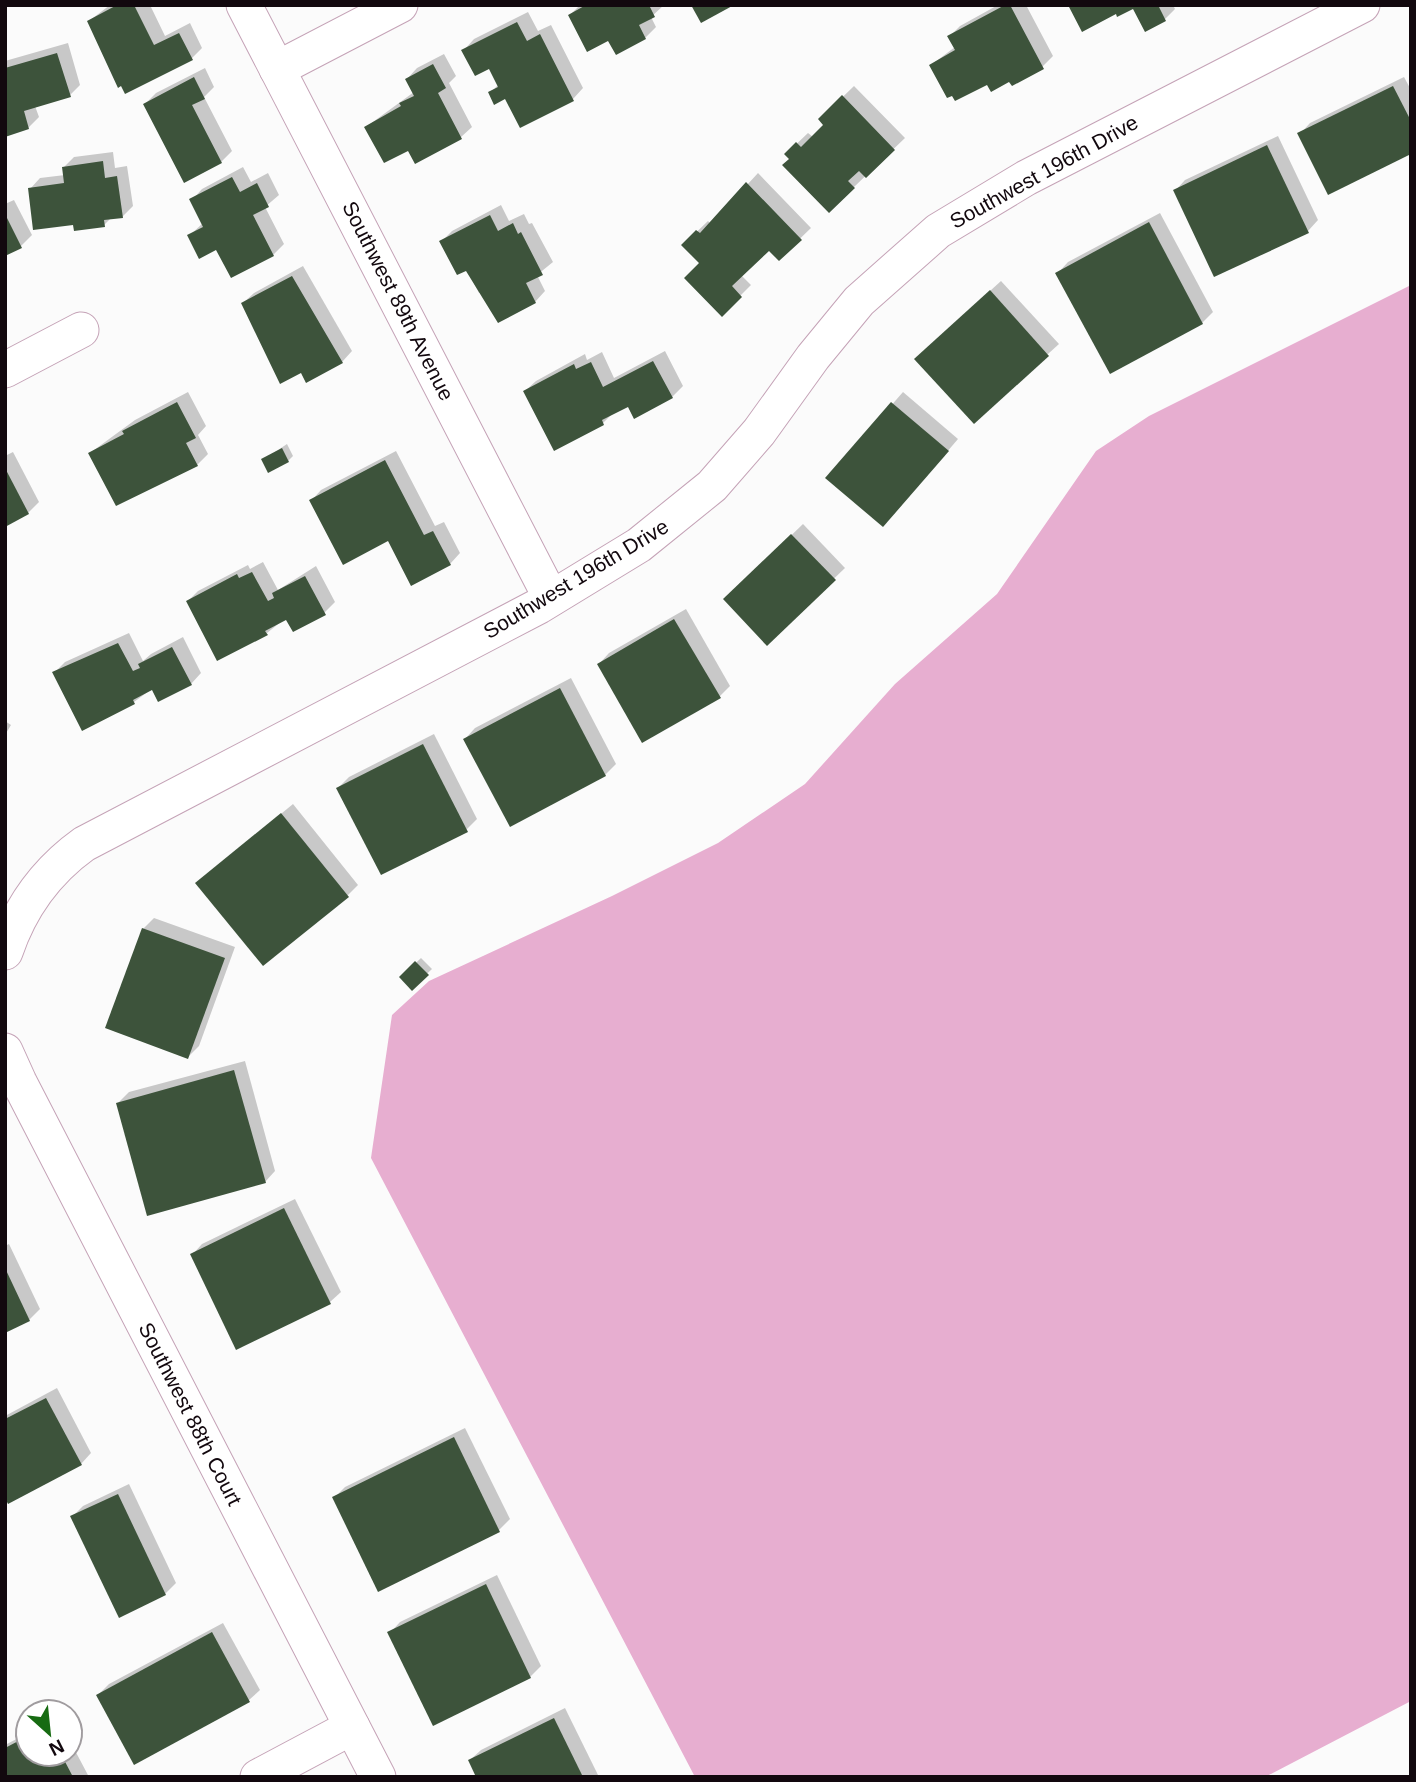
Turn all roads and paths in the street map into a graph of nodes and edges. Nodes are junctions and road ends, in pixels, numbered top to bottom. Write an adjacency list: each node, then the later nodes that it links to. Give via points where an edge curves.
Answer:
1 (244, 5): 4 (street, Southwest 89th Avenue)
2 (400, 5): 4 (street)
3 (1363, 5): 7 (street, Southwest 196th Drive, via 1026,178 937,231 859,301 712,486 639,545)
4 (278, 69): 7 (street, Southwest 89th Avenue)
5 (81, 330): 6 (street)
6 (5, 370)
7 (551, 598): 8 (street, Southwest 196th Drive, via 84,844 44,880 22,912)
8 (5, 952)
9 (5, 1051): 10 (street, Southwest 88th Court)
10 (352, 1727): 11 (street); 12 (street, Southwest 88th Court)
11 (258, 1777)
12 (378, 1777)

